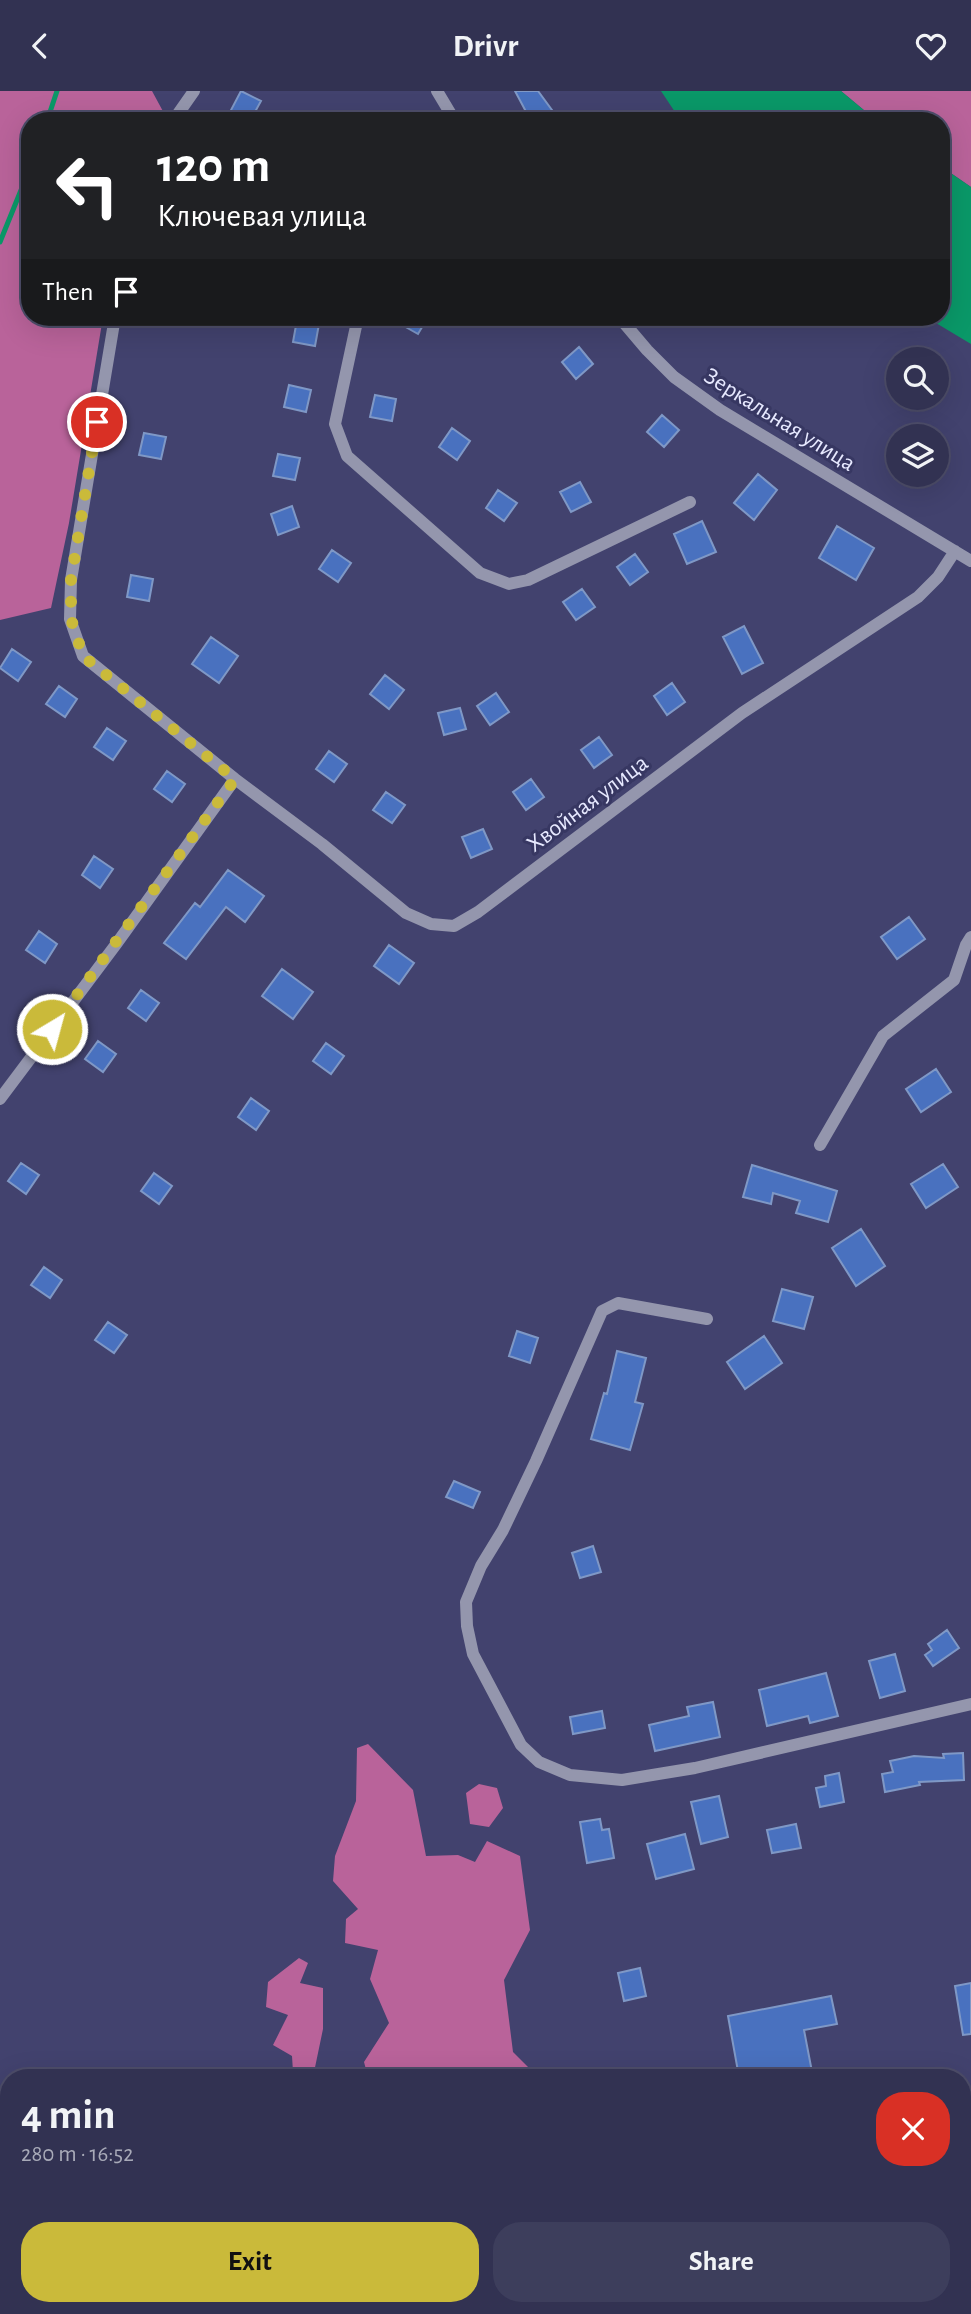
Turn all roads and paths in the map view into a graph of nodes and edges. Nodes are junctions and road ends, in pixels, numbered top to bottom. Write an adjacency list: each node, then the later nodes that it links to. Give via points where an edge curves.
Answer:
1 (194, 91): 3 (street)
2 (437, 91): 4 (street)
3 (179, 112)
4 (450, 112)
5 (113, 326): 11 (street, via 71,580 71,619 83,656)
6 (356, 326): 8 (street, via 335,424 346,456 480,573 509,584 528,580)
7 (627, 326): 9 (street, Зеркальная улица, via 674,377 720,410)
8 (691, 502)
9 (956, 551): 10 (street, Зеркальная улица); 11 (street, Хвойная улица, via 918,597 742,713 454,926 431,924 406,913)
10 (971, 561)
11 (235, 779): 13 (street)
12 (971, 937): 14 (street, via 954,980 883,1036)
13 (0, 1099)
14 (820, 1145)
15 (707, 1319): 16 (street, via 618,1303 601,1311 536,1461 481,1566 466,1602 473,1654 521,1745 539,1762 570,1775 622,1780 695,1768)
16 (971, 1704)

